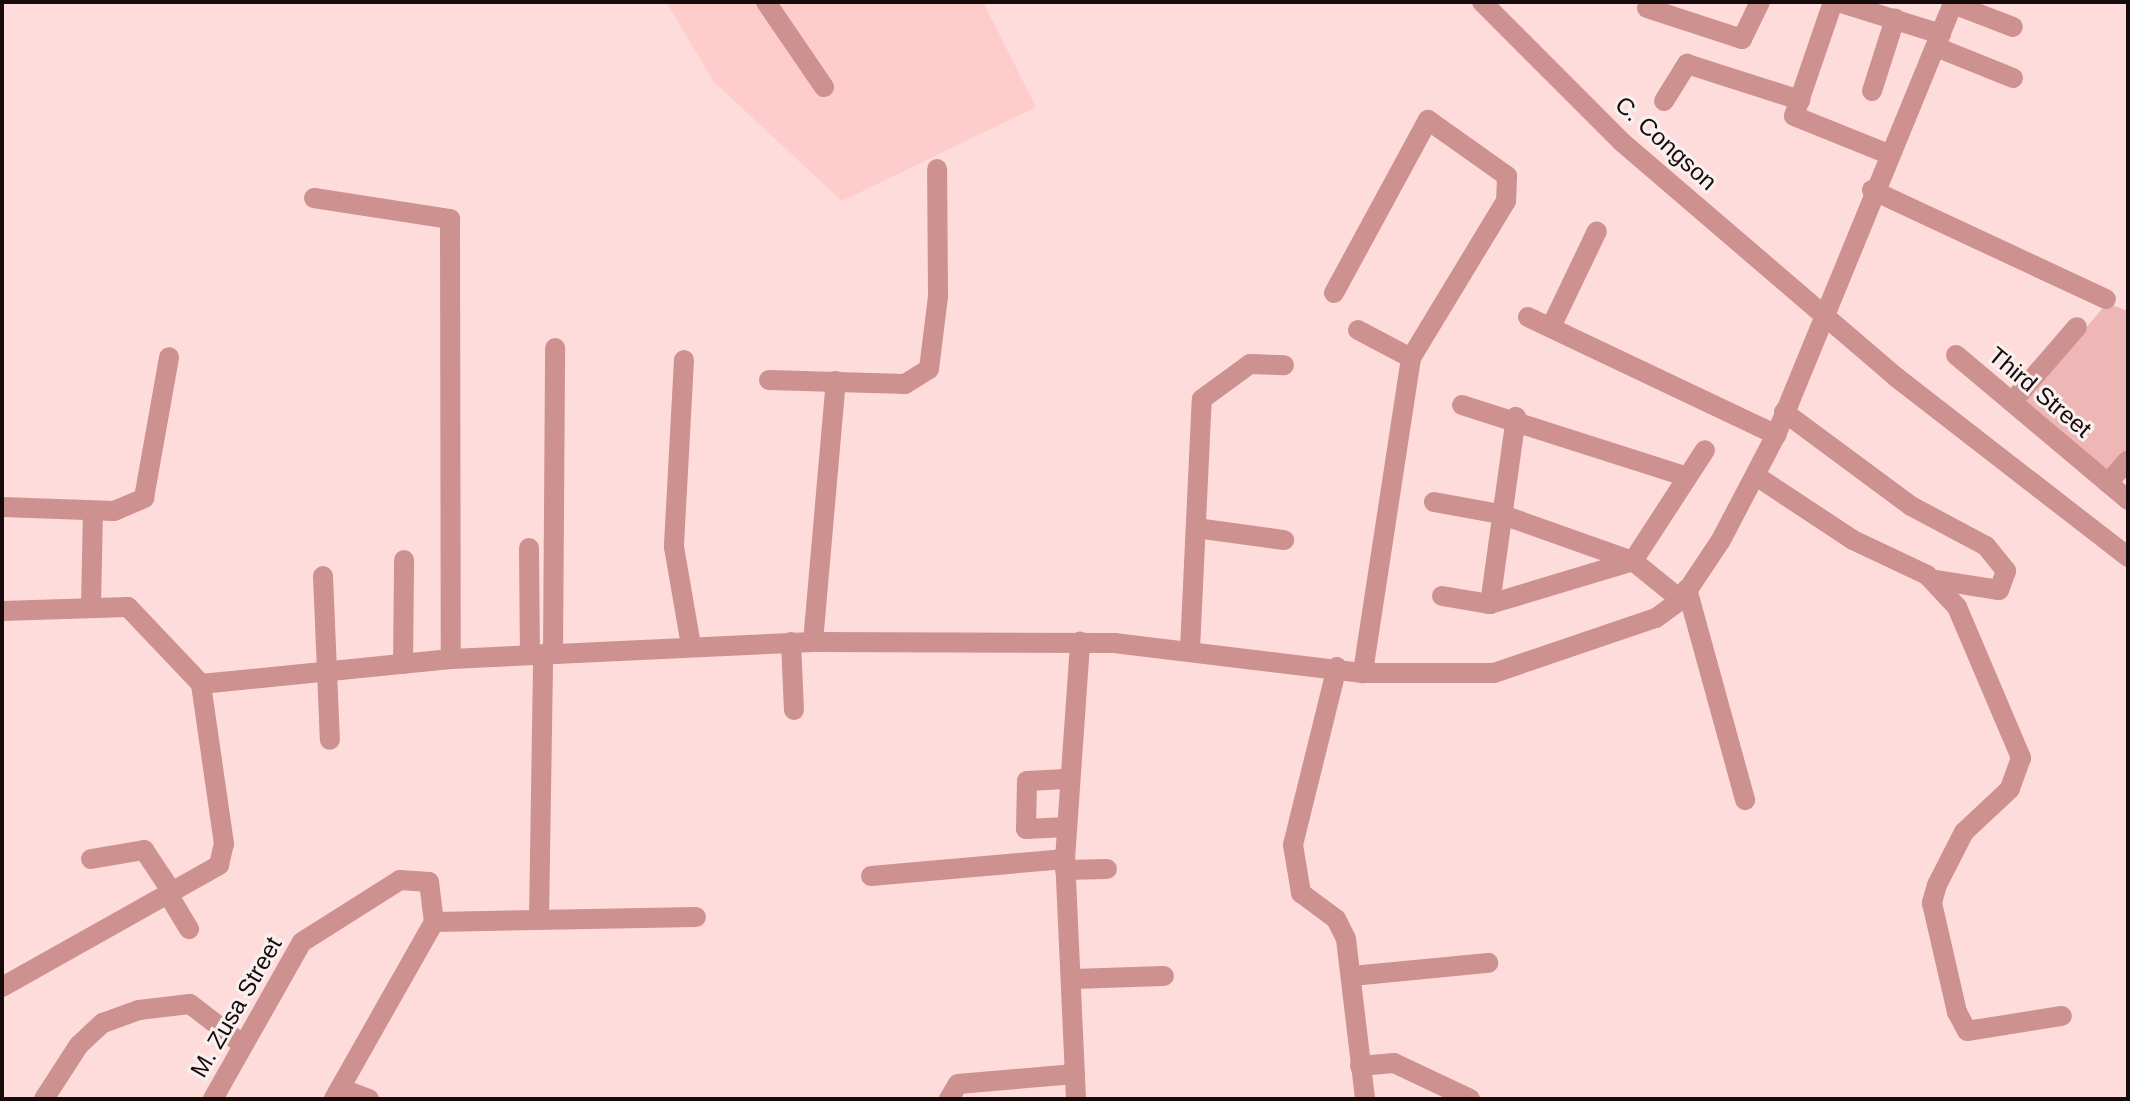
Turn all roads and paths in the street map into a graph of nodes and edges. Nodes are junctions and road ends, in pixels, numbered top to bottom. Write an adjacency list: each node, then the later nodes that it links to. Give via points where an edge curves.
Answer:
1 (766, 2): 11 (street)
2 (1482, 2): 22 (street, C. Congson, via 1623,143)
3 (1760, 2): 6 (street, via 1742,39)
4 (1836, 2): 7 (street); 13 (street)
5 (1953, 3): 8 (street); 9 (street)
6 (1647, 8)
7 (1895, 19): 9 (street); 12 (street)
8 (2013, 27)
9 (1939, 40): 10 (street); 15 (street)
10 (2013, 78)
11 (824, 87)
12 (1872, 91)
13 (1800, 100): 14 (street, via 1687,64); 15 (street, via 1799,123)
14 (1664, 101)
15 (1888, 154): 17 (street)
16 (937, 169): 34 (street, via 938,297 929,369 905,384)
17 (1872, 190): 21 (street); 22 (street)
18 (314, 198): 69 (street, via 450,219)
19 (1597, 231): 24 (street)
20 (1334, 293): 30 (street, via 1428,120 1507,176 1506,201)
21 (2106, 299)
22 (1824, 314): 37 (street); 53 (street, C. Congson)
23 (1528, 317): 24 (street)
24 (1551, 327): 39 (street)
25 (2077, 327): 35 (street)
26 (1358, 330): 30 (street)
27 (555, 348): 68 (street)
28 (1956, 355): 35 (street, Third Street)
29 (169, 357): 48 (street, via 144,498)
30 (1411, 358): 73 (street)
31 (684, 360): 66 (street, via 674,547)
32 (1284, 365): 50 (street, via 1250,364 1202,399)
33 (769, 380): 34 (street)
34 (836, 381): 64 (street)
35 (2012, 402): 44 (street, Third Street)
36 (1462, 405): 38 (street)
37 (1784, 412): 39 (street); 57 (street, via 1911,506 1986,546 2006,571 1999,590)
38 (1516, 417): 43 (street); 49 (street)
39 (1776, 435): 42 (street)
40 (1705, 450): 43 (street)
41 (2128, 460): 44 (street)
42 (1756, 476): 57 (street, via 1853,540); 58 (street)
43 (1687, 477): 55 (street)
44 (2108, 483): 45 (street, Third Street)
45 (2128, 500)
46 (1434, 502): 49 (street)
47 (2, 507): 48 (street)
48 (93, 512): 61 (street)
49 (1500, 514): 55 (street); 60 (street)
50 (1196, 528): 51 (street); 67 (street)
51 (1284, 540)
52 (529, 548): 68 (street)
53 (2128, 557)
54 (404, 560): 70 (street)
55 (1633, 561): 58 (street); 60 (street)
56 (323, 576): 72 (street)
57 (1935, 580): 94 (street, via 1979,649 2021,758 2010,789 1964,832 1932,903 1957,1012 1968,1031)
58 (1684, 594): 73 (street, via 1656,618 1494,673); 78 (street)
59 (1442, 596): 60 (street)
60 (1490, 604)
61 (91, 606): 62 (street); 74 (street, via 128,607)
62 (2, 611)
63 (791, 642): 64 (street); 66 (street); 75 (street)
64 (813, 642): 65 (street)
65 (1080, 642): 67 (street); 77 (street)
66 (691, 645): 68 (street)
67 (1190, 649): 71 (street)
68 (542, 654): 69 (street); 86 (street)
69 (451, 659): 70 (street)
70 (403, 664): 72 (street)
71 (1337, 667): 73 (street); 91 (street, via 1293,845 1301,893 1336,919)
72 (329, 671): 74 (street); 76 (street)
73 (1363, 673)
74 (201, 684): 84 (street, via 225,856)
75 (794, 710)
76 (330, 740)
77 (1066, 779): 79 (street); 79 (street, via 1027,781 1026,829)
78 (1745, 800)
79 (1066, 827): 81 (street)
80 (91, 859): 84 (street, via 144,850)
81 (1065, 864): 82 (street); 83 (street); 92 (street)
82 (1107, 869)
83 (871, 876)
84 (170, 893): 88 (street); 93 (street)
85 (696, 917): 86 (street)
86 (539, 920): 87 (street)
87 (434, 922): 95 (street, M. Zusa Street, via 429,882 400,880 302,942); 98 (street)
88 (189, 929)
89 (1488, 963): 91 (street)
90 (1164, 976): 92 (street)
91 (1352, 976): 96 (street)
92 (1073, 979): 97 (street)
93 (2, 987)
94 (2062, 1016)
95 (242, 1044): 99 (street, via 190,1004 139,1010 103,1023 79,1045); 100 (street, M. Zusa Street)
96 (1360, 1066): 104 (street); 105 (street, via 1394,1063)
97 (1075, 1074): 102 (street, via 958,1084); 103 (street)
98 (337, 1094): 101 (street)
99 (44, 1099)
100 (213, 1099)
101 (369, 1099)
102 (949, 1099)
103 (1076, 1099)
104 (1365, 1099)
105 (1470, 1099)

